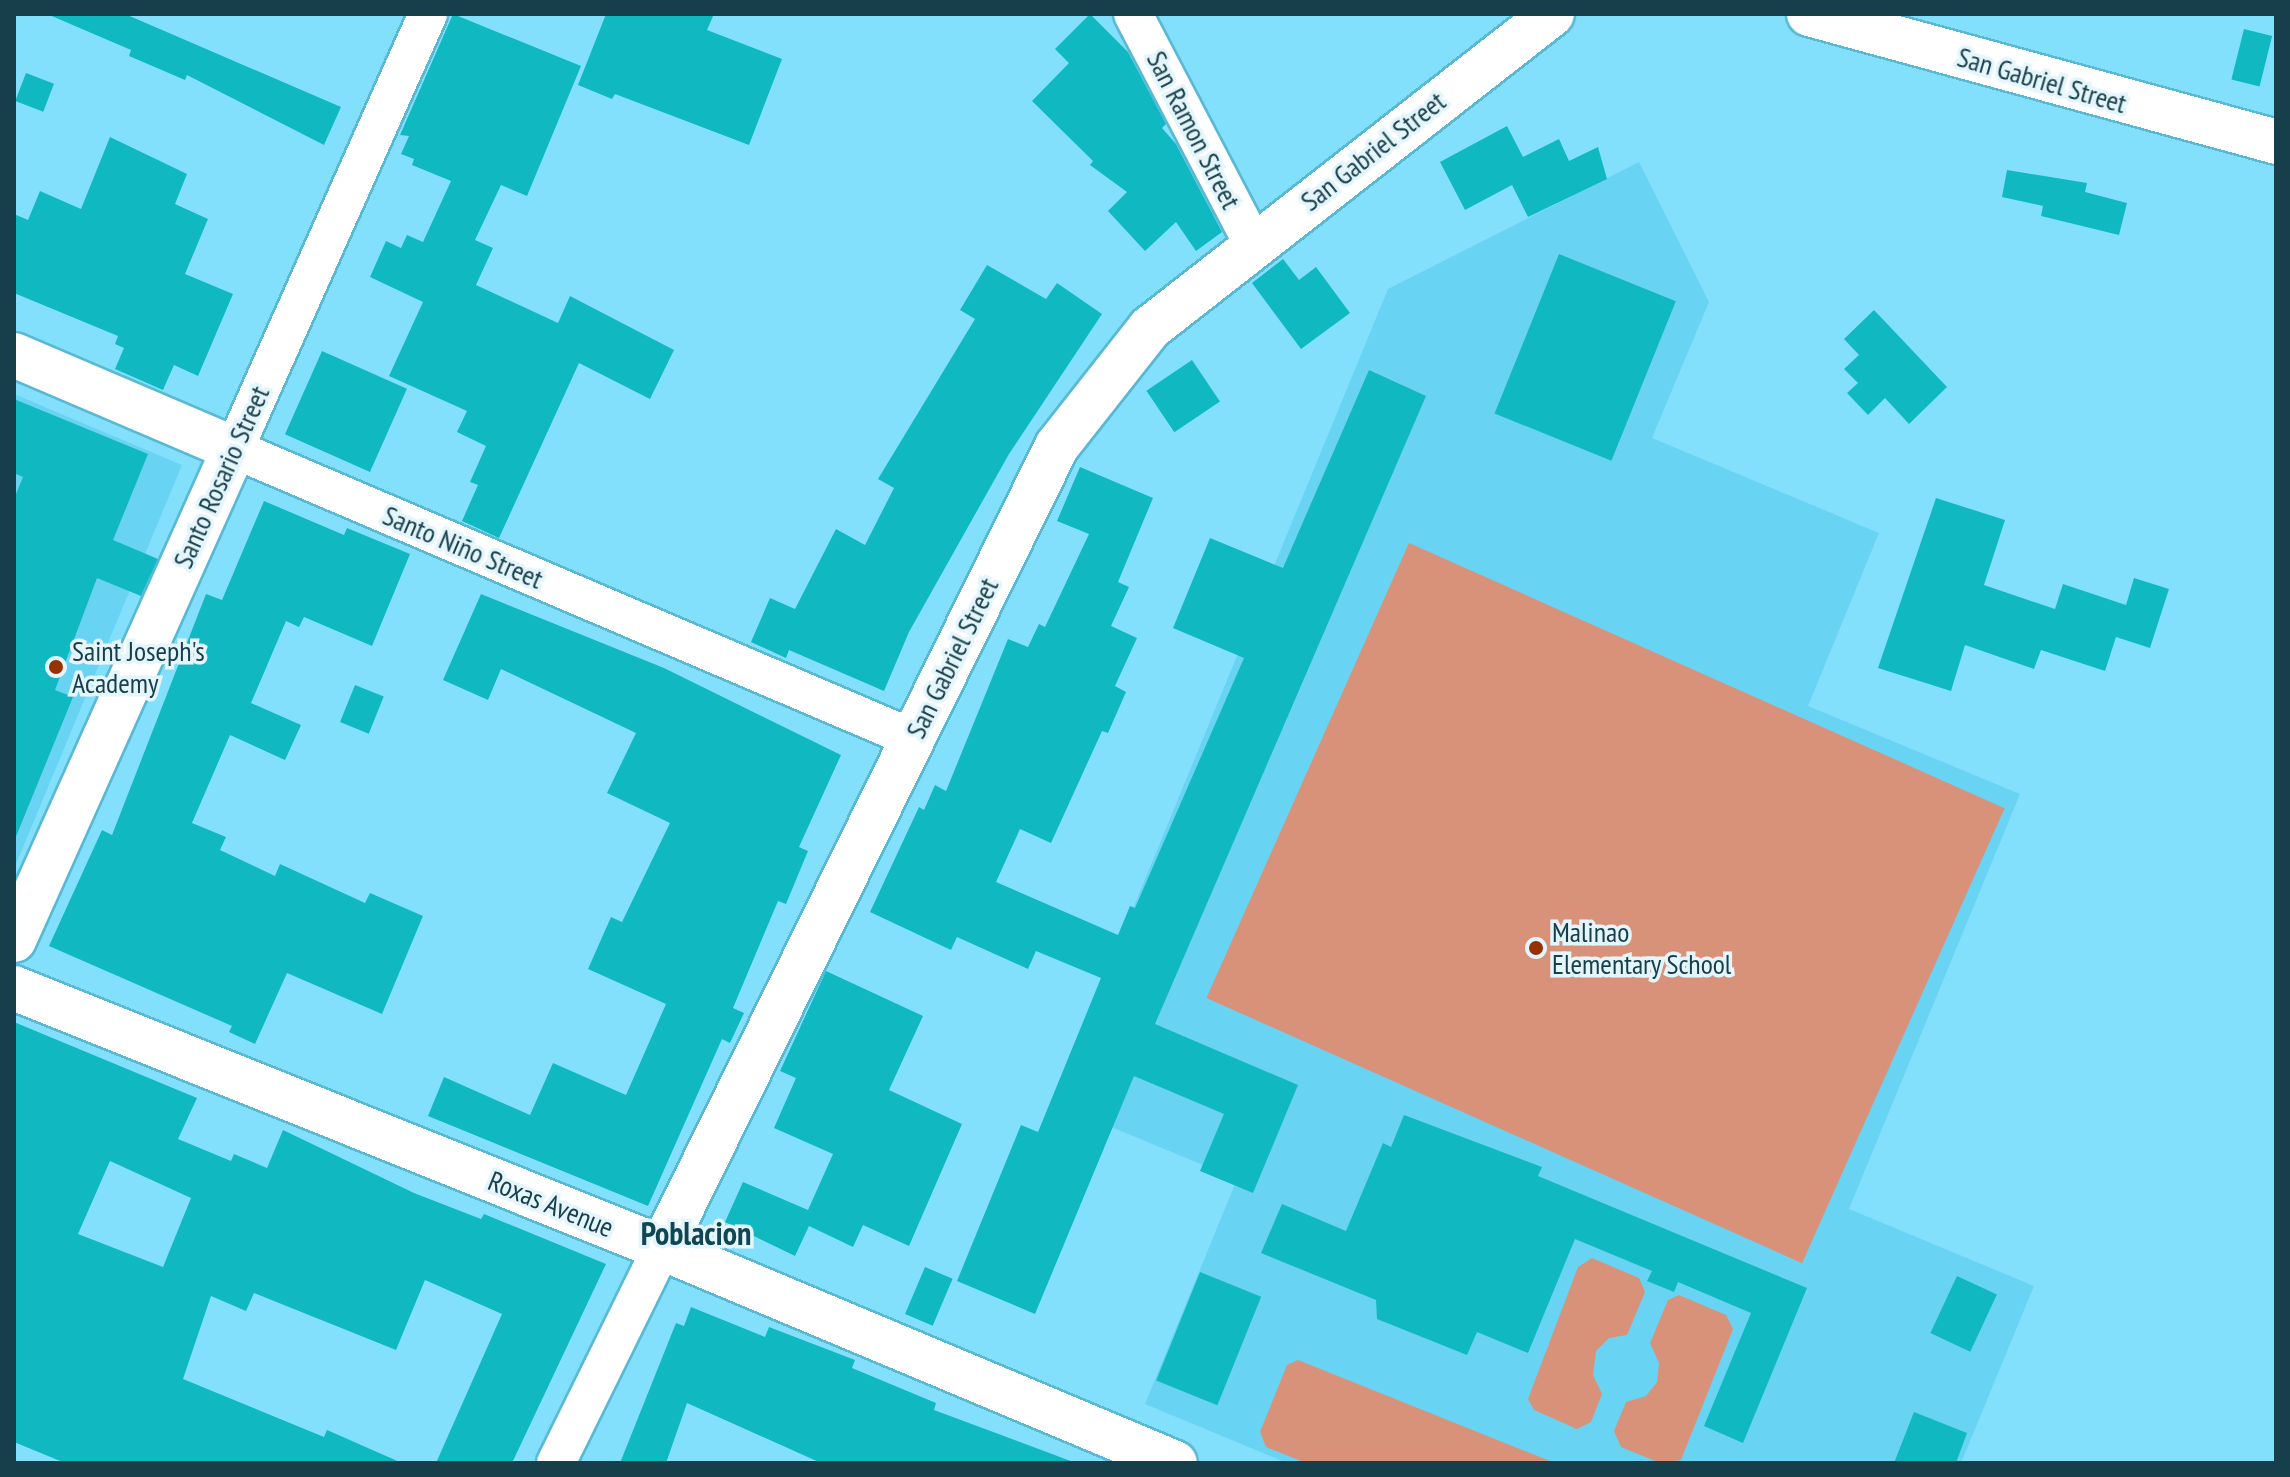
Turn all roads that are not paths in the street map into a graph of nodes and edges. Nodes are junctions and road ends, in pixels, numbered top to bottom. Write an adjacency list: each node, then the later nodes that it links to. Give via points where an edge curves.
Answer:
1 (428, 14): 8 (street, Santo Rosario Street)
2 (1133, 14): 6 (street, San Ramon Street)
3 (1552, 14): 6 (street, San Gabriel Street)
4 (1809, 14): 5 (street, San Gabriel Street)
5 (2276, 142)
6 (1254, 245): 9 (street, San Gabriel Street, via 1150,328 1057,446)
7 (14, 355): 8 (street, Santo Niño Street)
8 (234, 449): 9 (street, Santo Niño Street); 10 (street, Santo Rosario Street)
9 (912, 738): 12 (street, San Gabriel Street)
10 (14, 940)
11 (14, 988): 12 (street, Roxas Avenue)
12 (662, 1248): 13 (street, San Gabriel Street); 14 (street, Roxas Avenue)
13 (556, 1463)
14 (1175, 1463)

